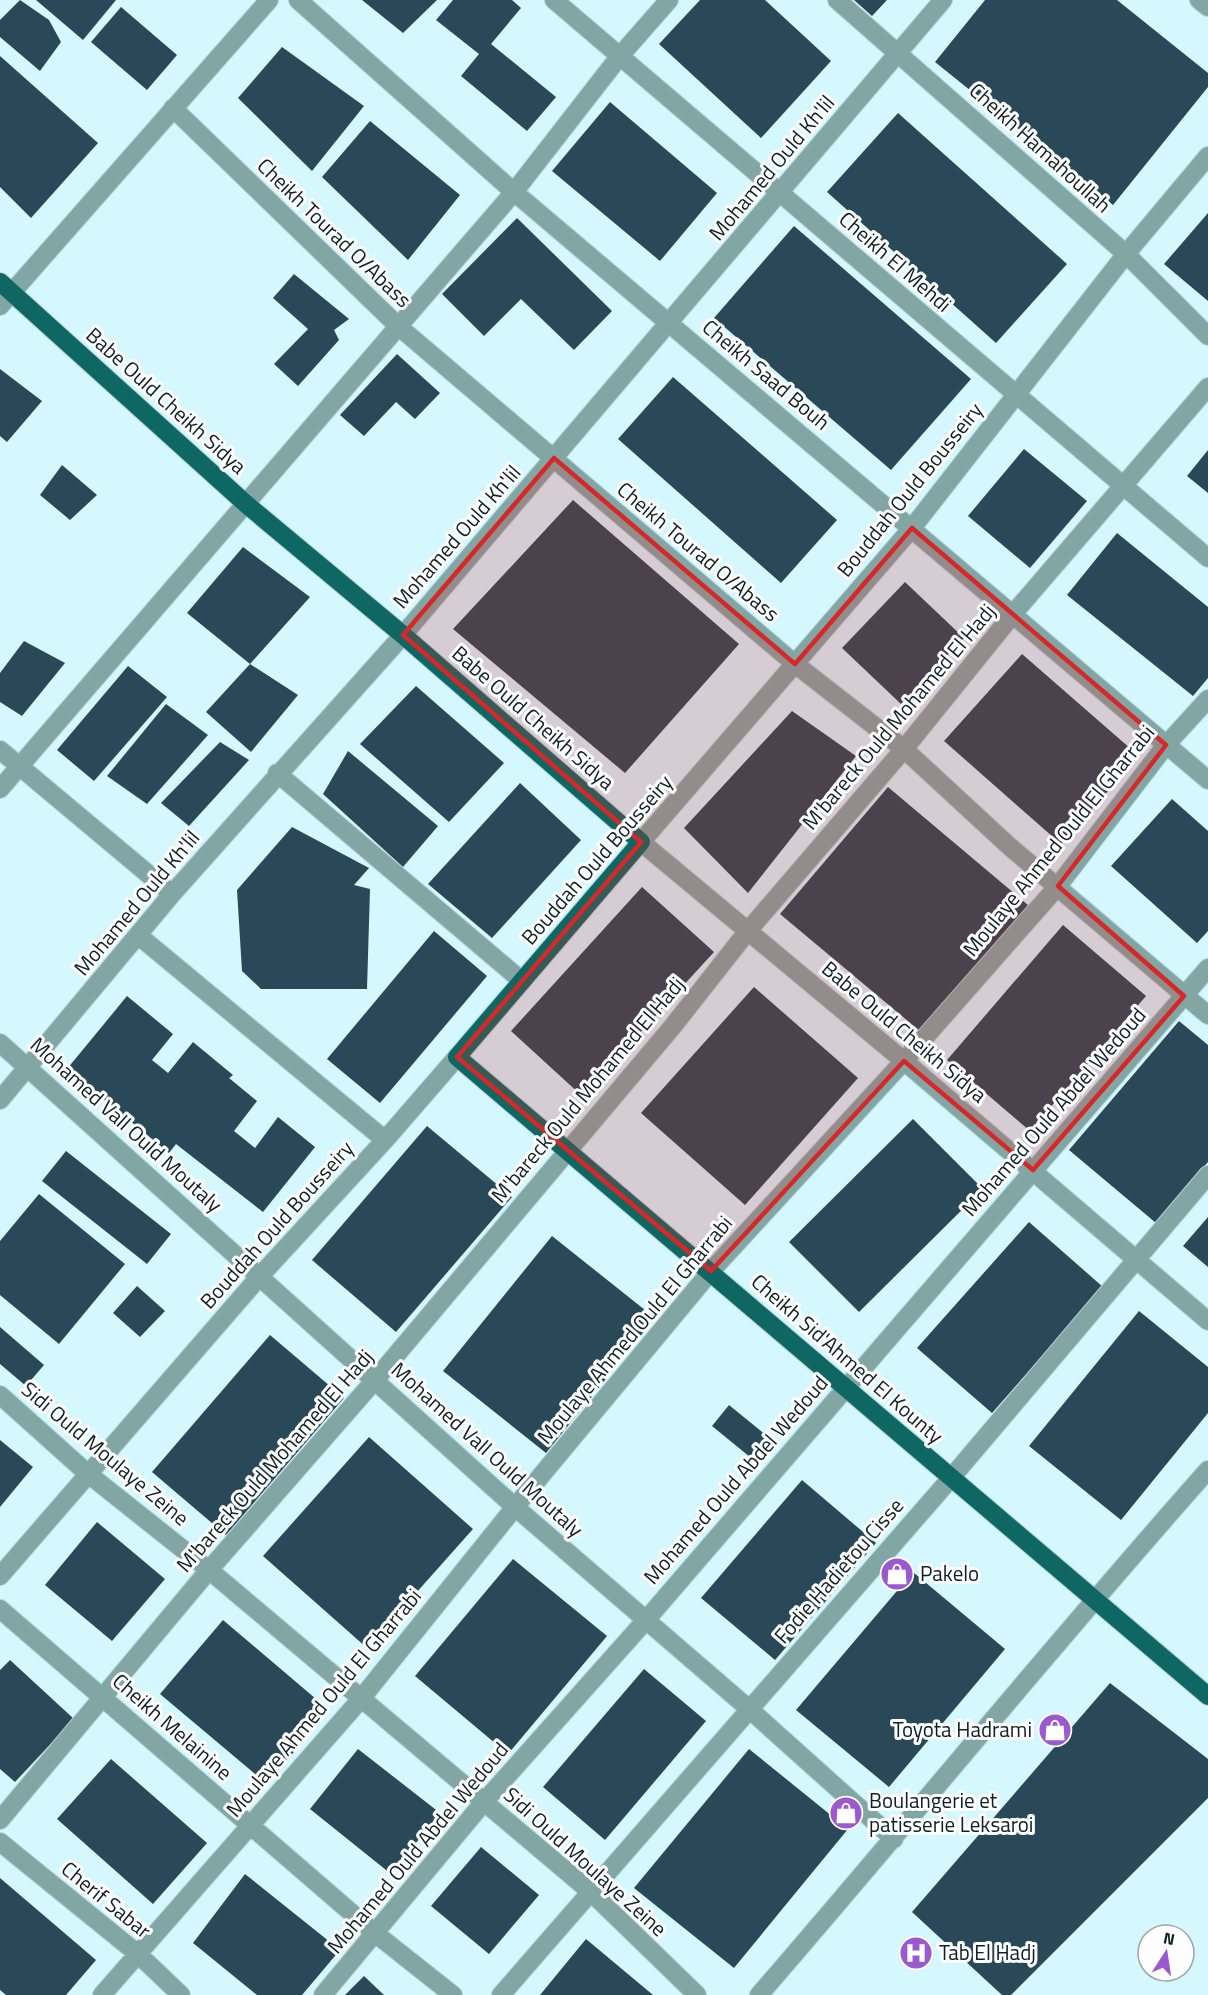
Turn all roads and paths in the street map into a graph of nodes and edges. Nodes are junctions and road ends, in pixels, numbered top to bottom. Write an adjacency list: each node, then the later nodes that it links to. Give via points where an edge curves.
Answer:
1 (269, 0): 11 (street)
2 (298, 0): 13 (street, Cheikh Saad Bouh)
3 (554, 0): 10 (street, Cheikh El Mehdi)
4 (669, 0): 10 (street)
5 (837, 0): 9 (street, Cheikh Hamahoullah)
6 (943, 0): 9 (street, Mohamed Ould Kh'lil)
7 (1199, 0): 8 (street)
8 (1208, 8)
9 (899, 53): 14 (street, Mohamed Ould Kh'lil); 15 (street, Cheikh Hamahoullah)
10 (619, 57): 13 (street); 14 (street, Cheikh El Mehdi)
11 (173, 108): 16 (street); 18 (street, Cheikh Tourad O/Abass)
12 (1208, 156): 15 (street, Bouddah Ould Bousseiry)
13 (514, 192): 17 (street, Cheikh Saad Bouh); 18 (street)
14 (780, 193): 17 (street, Mohamed Ould Kh'lil); 21 (street, Cheikh El Mehdi)
15 (1126, 254): 19 (street, Cheikh Hamahoullah); 21 (street, Bouddah Ould Bousseiry)
16 (4, 294): 24 (main road, Babe Ould Cheikh Sidya)
17 (669, 323): 22 (street, Mohamed Ould Kh'lil); 25 (street, Cheikh Saad Bouh)
18 (398, 326): 22 (street, Cheikh Tourad O/Abass); 24 (street)
19 (1208, 336)
20 (1208, 387): 23 (street, M'bareck Ould Mohamed El Hadj)
21 (1015, 395): 23 (street, Cheikh El Mehdi); 25 (street, Bouddah Ould Bousseiry)
22 (554, 458): 28 (street, Mohamed Ould Kh'lil); 29 (street, Cheikh Tourad O/Abass)
23 (1123, 486): 26 (street, Cheikh El Mehdi); 27 (street, M'bareck Ould Mohamed El Hadj)
24 (246, 504): 28 (main road, Babe Ould Cheikh Sidya); 34 (street)
25 (912, 528): 27 (street, Cheikh Saad Bouh); 29 (street, Bouddah Ould Bousseiry)
26 (1208, 558)
27 (1013, 614): 31 (street, Cheikh Saad Bouh); 32 (street, M'bareck Ould Mohamed El Hadj)
28 (403, 634): 35 (street, Mohamed Ould Kh'lil); 38 (main road, Babe Ould Cheikh Sidya)
29 (795, 664): 32 (street, Cheikh Tourad O/Abass); 38 (street, Bouddah Ould Bousseiry)
30 (1208, 699): 31 (street, Moulaye Ahmed Ould El Gharrabi)
31 (1166, 745): 36 (street, Cheikh Saad Bouh); 39 (street, Moulaye Ahmed Ould El Gharrabi)
32 (904, 749): 39 (street, Cheikh Tourad O/Abass); 41 (street, M'bareck Ould Mohamed El Hadj)
33 (0, 750): 34 (street)
34 (19, 766): 37 (street); 40 (street)
35 (277, 773): 40 (street, Mohamed Ould Kh'lil); 44 (street)
36 (1208, 780)
37 (0, 789)
38 (641, 842): 41 (street, Babe Ould Cheikh Sidya); 44 (main road, Bouddah Ould Bousseiry)
39 (1058, 886): 45 (street, Cheikh Tourad O/Abass); 49 (street, Moulaye Ahmed Ould El Gharrabi)
40 (172, 894): 42 (street, Mohamed Ould Kh'lil)
41 (747, 932): 49 (street, Babe Ould Cheikh Sidya); 53 (street, M'bareck Ould Mohamed El Hadj)
42 (139, 936): 50 (street, Mohamed Ould Kh'lil); 52 (street)
43 (1208, 968): 45 (street, Mohamed Ould Abdel Wedoud)
44 (522, 981): 48 (main road, Bouddah Ould Bousseiry)
45 (1184, 996): 46 (street, Cheikh Tourad O/Abass); 54 (street, Mohamed Ould Abdel Wedoud)
46 (1208, 1015)
47 (0, 1043): 50 (street, Mohamed Vall Ould Moutaly)
48 (457, 1057): 52 (street, Bouddah Ould Bousseiry); 53 (main road, Cheikh Sid'Ahmed El Kounty)
49 (904, 1060): 54 (street, Babe Ould Cheikh Sidya); 57 (street, Moulaye Ahmed Ould El Gharrabi)
50 (29, 1068): 51 (street, Mohamed Ould Kh'lil); 58 (street, Mohamed Vall Ould Moutaly)
51 (0, 1100)
52 (385, 1140): 58 (street, Bouddah Ould Bousseiry)
53 (567, 1151): 57 (main road, Cheikh Sid'Ahmed El Kounty); 60 (street, M'bareck Ould Mohamed El Hadj)
54 (1033, 1170): 56 (street, Babe Ould Cheikh Sidya); 61 (street, Mohamed Ould Abdel Wedoud)
55 (1208, 1175): 56 (street, Fodie Hadietou Cisse)
56 (1139, 1259): 59 (street, Babe Ould Cheikh Sidya); 65 (street, Fodie Hadietou Cisse)
57 (711, 1271): 61 (main road, Cheikh Sid'Ahmed El Kounty); 66 (street, Moulaye Ahmed Ould El Gharrabi)
58 (260, 1276): 60 (street, Mohamed Vall Ould Moutaly); 64 (street, Bouddah Ould Bousseiry)
59 (1208, 1321)
60 (375, 1380): 66 (street, Mohamed Vall Ould Moutaly); 67 (street, M'bareck Ould Mohamed El Hadj)
61 (846, 1388): 65 (main road, Cheikh Sid'Ahmed El Kounty); 71 (street, Mohamed Ould Abdel Wedoud)
62 (0, 1395): 64 (street, Sidi Ould Moulaye Zeine)
63 (1208, 1470): 69 (street)
64 (87, 1473): 67 (street, Sidi Ould Moulaye Zeine); 68 (street, Bouddah Ould Bousseiry)
65 (951, 1478): 69 (main road, Cheikh Sid'Ahmed El Kounty); 75 (street, Fodie Hadietou Cisse)
66 (515, 1507): 71 (street, Mohamed Vall Ould Moutaly); 74 (street, Moulaye Ahmed Ould El Gharrabi)
67 (209, 1570): 72 (street, M'bareck Ould Mohamed El Hadj); 74 (street, Sidi Ould Moulaye Zeine)
68 (0, 1576)
69 (1094, 1599): 73 (main road, Cheikh Sid'Ahmed El Kounty); 79 (street)
70 (0, 1609): 72 (street, Cheikh Melainine)
71 (646, 1620): 75 (street, Mohamed Vall Ould Moutaly); 76 (street, Mohamed Ould Abdel Wedoud)
72 (102, 1696): 77 (street, M'bareck Ould Mohamed El Hadj); 78 (street, Cheikh Melainine)
73 (1208, 1696)
74 (360, 1700): 76 (street, Sidi Ould Moulaye Zeine); 78 (street, Moulaye Ahmed Ould El Gharrabi)
75 (748, 1708): 79 (street, Mohamed Vall Ould Moutaly); 81 (street, Fodie Hadietou Cisse)
76 (483, 1803): 81 (street, Sidi Ould Moulaye Zeine); 82 (street, Mohamed Ould Abdel Wedoud)
77 (0, 1820)
78 (251, 1825): 82 (street, Cheikh Melainine); 83 (street, Moulaye Ahmed Ould El Gharrabi)
79 (894, 1839): 90 (street)
80 (0, 1842): 83 (street, Cherif Sabar)
81 (591, 1892): 88 (street, Fodie Hadietou Cisse); 89 (street, Sidi Ould Moulaye Zeine)
82 (376, 1934): 86 (street, Mohamed Ould Abdel Wedoud); 87 (street, Cheikh Melainine)
83 (138, 1954): 84 (street, Moulaye Ahmed Ould El Gharrabi); 85 (street, Cherif Sabar)
84 (102, 1995)
85 (181, 1995)
86 (323, 1995)
87 (453, 1995)
88 (501, 1995)
89 (697, 1995)
90 (759, 1995)

